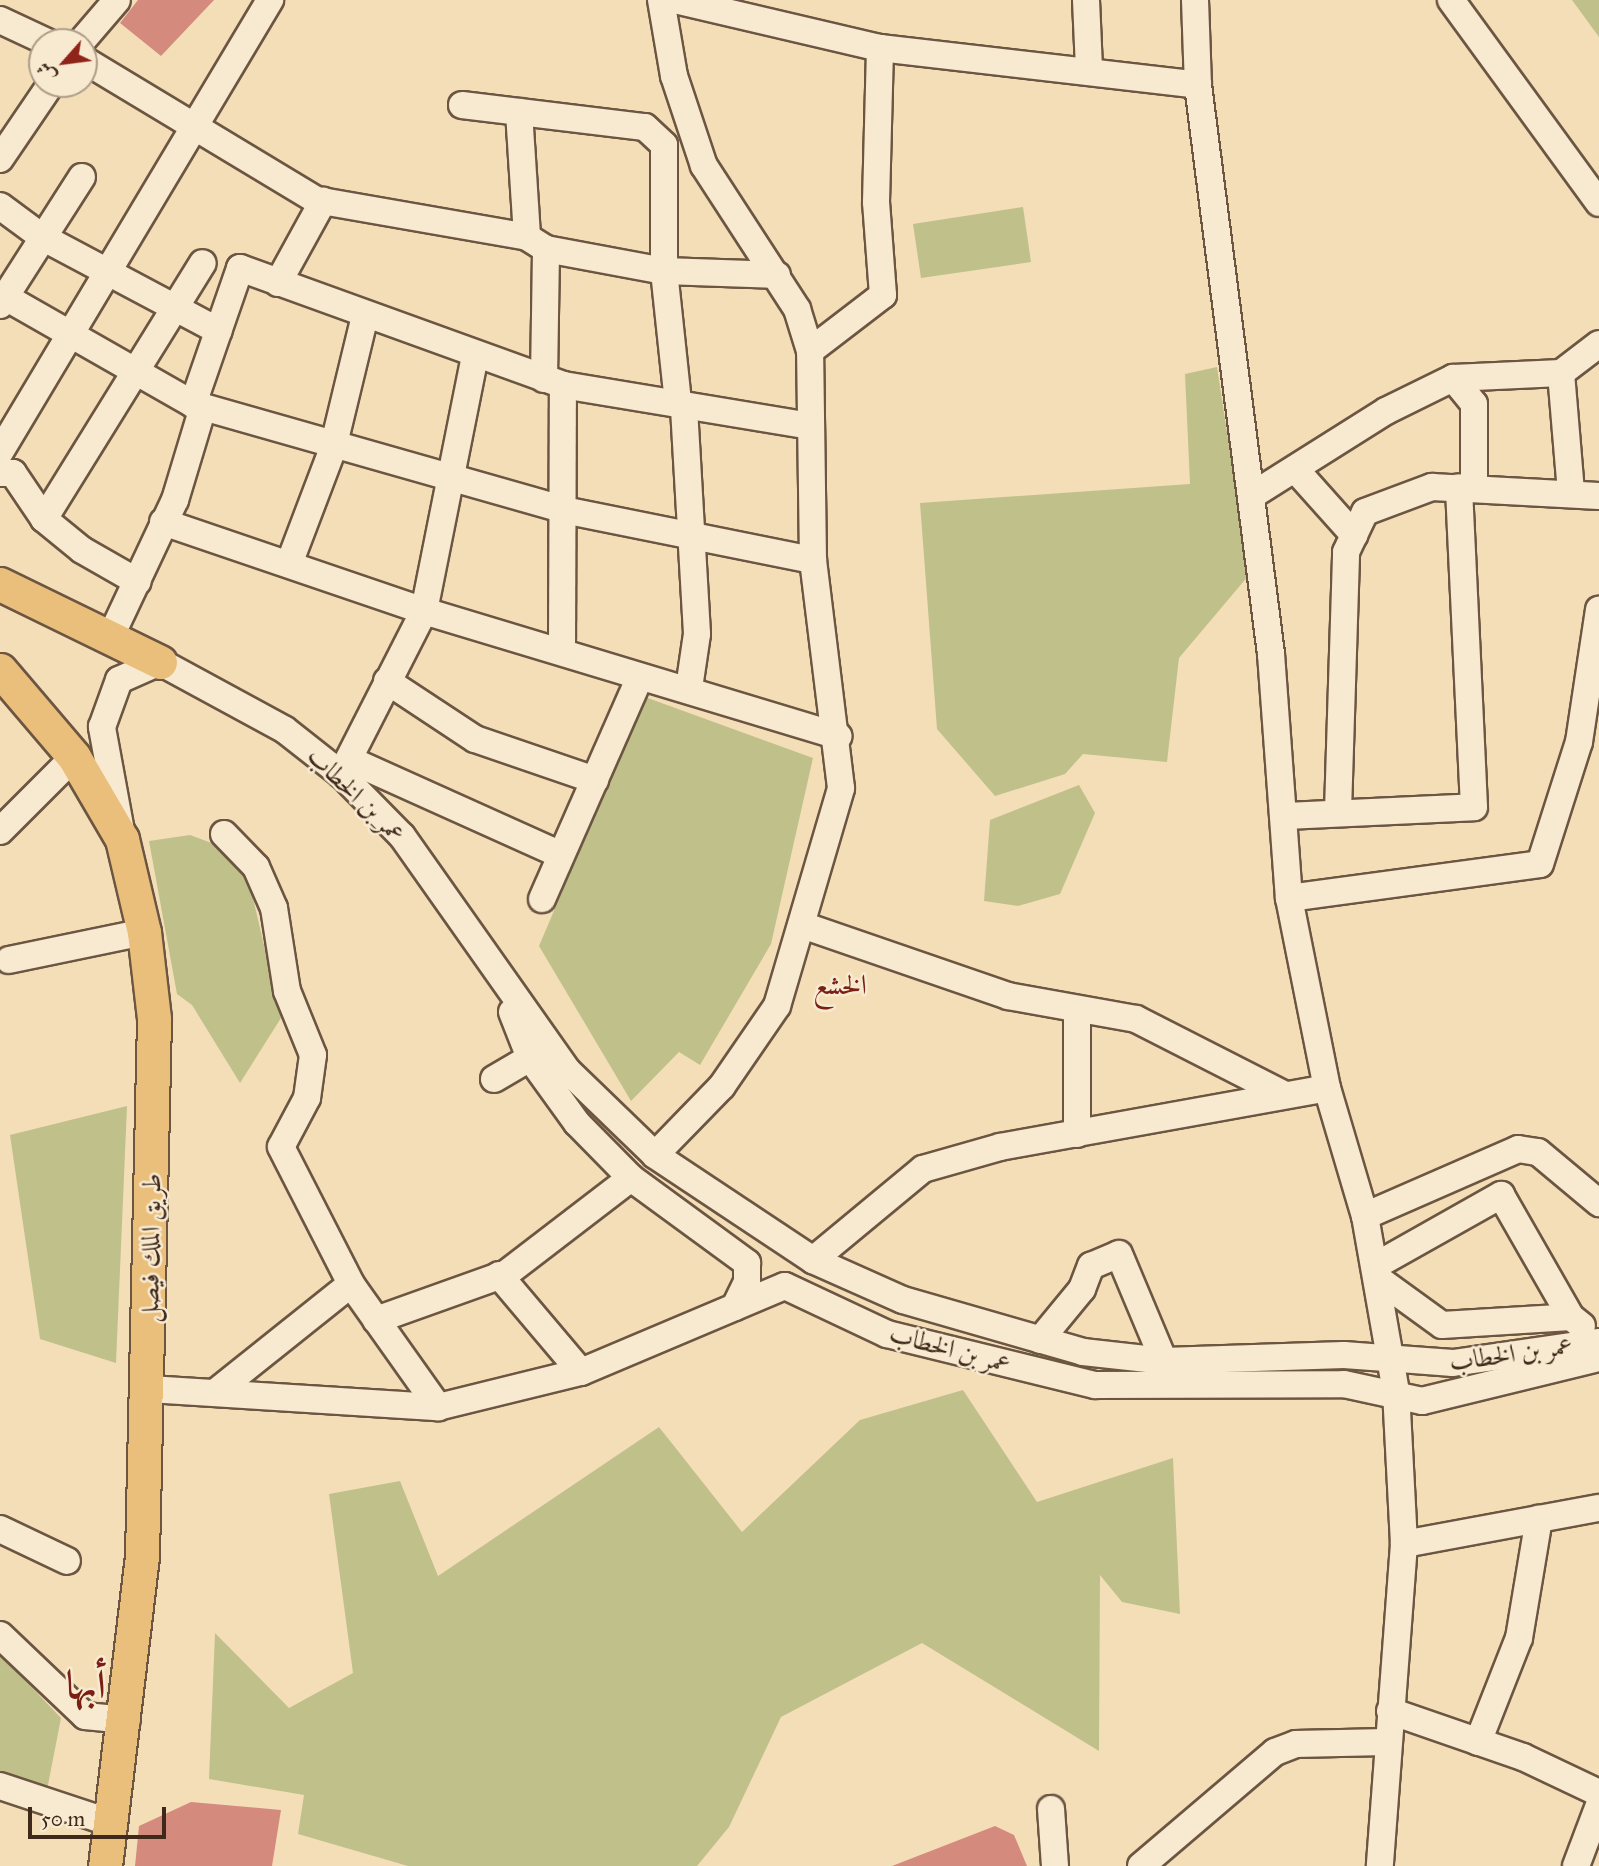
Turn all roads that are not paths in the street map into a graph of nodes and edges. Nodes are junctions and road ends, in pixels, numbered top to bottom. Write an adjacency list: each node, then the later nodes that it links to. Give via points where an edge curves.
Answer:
1 (117, 0): 10 (street)
2 (270, 0): 19 (street)
3 (661, 0): 30 (street, via 674,76 704,166)
4 (675, 0): 8 (street)
5 (1086, 0): 14 (street)
6 (1195, 0): 15 (street)
7 (1451, 0): 23 (street)
8 (783, 12): 12 (street)
9 (0, 20): 11 (street)
10 (93, 28)
11 (28, 33)
12 (880, 48): 14 (street); 38 (street, via 876,202 883,295)
13 (98, 69): 19 (street)
14 (1089, 69): 15 (street)
15 (1198, 85): 54 (street)
16 (41, 98): 20 (street)
17 (462, 104): 18 (street)
18 (519, 112): 26 (street); 29 (street, via 645,127 664,145)
19 (193, 130): 22 (street); 28 (street)
20 (0, 159)
21 (82, 177): 25 (street)
22 (323, 201): 26 (street); 31 (street)
23 (1599, 203)
24 (0, 206): 25 (street)
25 (42, 237): 28 (street); 32 (street)
26 (536, 243): 29 (street); 43 (street)
27 (203, 263): 33 (street)
28 (107, 268): 33 (street); 36 (street)
29 (664, 271): 30 (street); 44 (street)
30 (777, 275): 38 (street)
31 (278, 283): 34 (street); 35 (street, via 240,268)
32 (1, 298): 36 (street)
33 (176, 307): 35 (street); 40 (street)
34 (365, 316): 39 (street); 47 (street)
35 (219, 331): 45 (street)
36 (70, 333): 40 (street); 48 (street)
37 (1599, 344): 41 (street)
38 (810, 351): 46 (street)
39 (475, 356): 43 (street); 51 (street)
40 (136, 371): 45 (street); 57 (street)
41 (1561, 373): 42 (street); 53 (street)
42 (1452, 377): 49 (street, via 1385,411); 52 (street, via 1474,404)
43 (553, 382): 44 (street); 56 (street)
44 (681, 405): 46 (street); 60 (street)
45 (198, 406): 47 (street); 58 (street)
46 (810, 426): 61 (street)
47 (332, 448): 51 (street); 62 (street)
48 (0, 452)
49 (1295, 469): 54 (street); 59 (street)
50 (0, 473): 57 (street, via 13,473)
51 (451, 476): 56 (street); 66 (street)
52 (1466, 487): 53 (street); 59 (street, via 1432,486 1364,512); 78 (street, via 1474,807)
53 (1571, 492): 55 (street)
54 (1251, 496): 79 (street)
55 (1599, 498)
56 (564, 510): 60 (street); 68 (street)
57 (44, 519): 63 (street, via 82,550)
58 (163, 522): 62 (street); 63 (street)
59 (1354, 535): 78 (street, via 1346,552)
60 (694, 536): 61 (street); 73 (street, via 697,634)
61 (813, 560): 74 (street)
62 (289, 564): 66 (street)
63 (138, 582): 67 (street)
64 (0, 584): 67 (main road)
65 (1599, 609): 84 (street, via 1579,742 1540,864)
66 (424, 611): 68 (street); 72 (street)
67 (110, 638): 69 (main road)
68 (562, 651): 71 (street)
69 (160, 662): 76 (street, عمر بن الخطاب); 82 (street, via 119,680 102,727)
70 (3, 679): 75 (main road, طريق الملك فيصل)
71 (639, 679): 73 (street); 77 (street)
72 (387, 681): 76 (street); 77 (street, via 475,738)
73 (689, 688): 74 (street)
74 (839, 736): 86 (street, via 841,788)
75 (74, 757): 80 (street); 82 (main road, طريق الملك فيصل)
76 (346, 767): 83 (street); 89 (street, عمر بن الخطاب, via 402,836)
77 (595, 780): 83 (street)
78 (1338, 811): 79 (street)
79 (1286, 816): 84 (street)
80 (0, 831)
81 (225, 834): 103 (street, via 256,867 274,908 287,991 313,1055 307,1098 281,1147)
82 (122, 839): 87 (main road, طريق الملك فيصل)
83 (561, 855): 85 (street)
84 (1289, 898): 93 (street)
85 (542, 899)
86 (805, 926): 90 (street, via 1008,996); 96 (street, via 776,1006 722,1086)
87 (144, 932): 88 (street); 113 (main road, طريق الملك فيصل, via 154,1019)
88 (9, 960)
89 (501, 982): 91 (street, عمر بن الخطاب); 96 (street, عمر بن الخطاب, via 567,1070)
90 (1077, 1009): 94 (street, via 1136,1019); 95 (street)
91 (530, 1058): 92 (street); 97 (street, عمر بن الخطاب, via 577,1123)
92 (494, 1079)
93 (1327, 1088): 94 (street); 99 (street)
94 (1283, 1094): 95 (street)
95 (1077, 1135): 100 (street, via 1000,1147 923,1169)
96 (655, 1155): 100 (street, عمر بن الخطاب)
97 (631, 1178): 102 (street); 104 (street, عمر بن الخطاب, via 747,1263 747,1282)
98 (1599, 1203): 99 (street, via 1538,1152 1518,1149)
99 (1365, 1216): 101 (street)
100 (813, 1260): 107 (street, عمر بن الخطاب, via 903,1300)
101 (1376, 1272): 105 (street, via 1443,1325); 105 (street, via 1501,1195); 110 (street)
102 (499, 1275): 106 (street); 112 (street)
103 (351, 1284): 106 (street); 114 (street)
104 (735, 1307): 112 (street); 115 (street, عمر بن الخطاب, via 785,1286 887,1334 1095,1385 1343,1384)
105 (1571, 1317): 108 (street)
106 (376, 1321): 116 (street)
107 (1040, 1340): 111 (street, عمر بن الخطاب); 111 (street, via 1082,1289 1091,1266 1119,1254)
108 (1599, 1341): 110 (street, عمر بن الخطاب, via 1453,1363)
109 (1599, 1359): 115 (street, عمر بن الخطاب, via 1422,1401)
110 (1392, 1360): 111 (street, عمر بن الخطاب); 115 (street)
111 (1164, 1361)
112 (581, 1372): 116 (street)
113 (149, 1389): 114 (street); 124 (main road, طريق الملك فيصل)
114 (217, 1391): 116 (street)
115 (1396, 1391): 120 (street)
116 (438, 1407)
117 (1599, 1508): 118 (street)
118 (1539, 1519): 120 (street); 126 (street, via 1519,1638)
119 (0, 1529): 121 (street)
120 (1404, 1544): 123 (street)
121 (67, 1561)
122 (0, 1635): 124 (street, via 85,1716)
123 (1390, 1711): 125 (street); 126 (street)
124 (127, 1720): 131 (main road, طريق الملك فيصل)
125 (1385, 1742): 132 (street); 135 (street, via 1296,1744 1275,1752)
126 (1478, 1742): 128 (street)
127 (0, 1786): 131 (street)
128 (1599, 1793)
129 (1599, 1805): 136 (street)
130 (1051, 1809): 134 (street)
131 (111, 1823): 133 (main road, طريق الملك فيصل)
132 (1383, 1865)
133 (105, 1866)
134 (1055, 1866)
135 (1141, 1866)
136 (1576, 1866)

